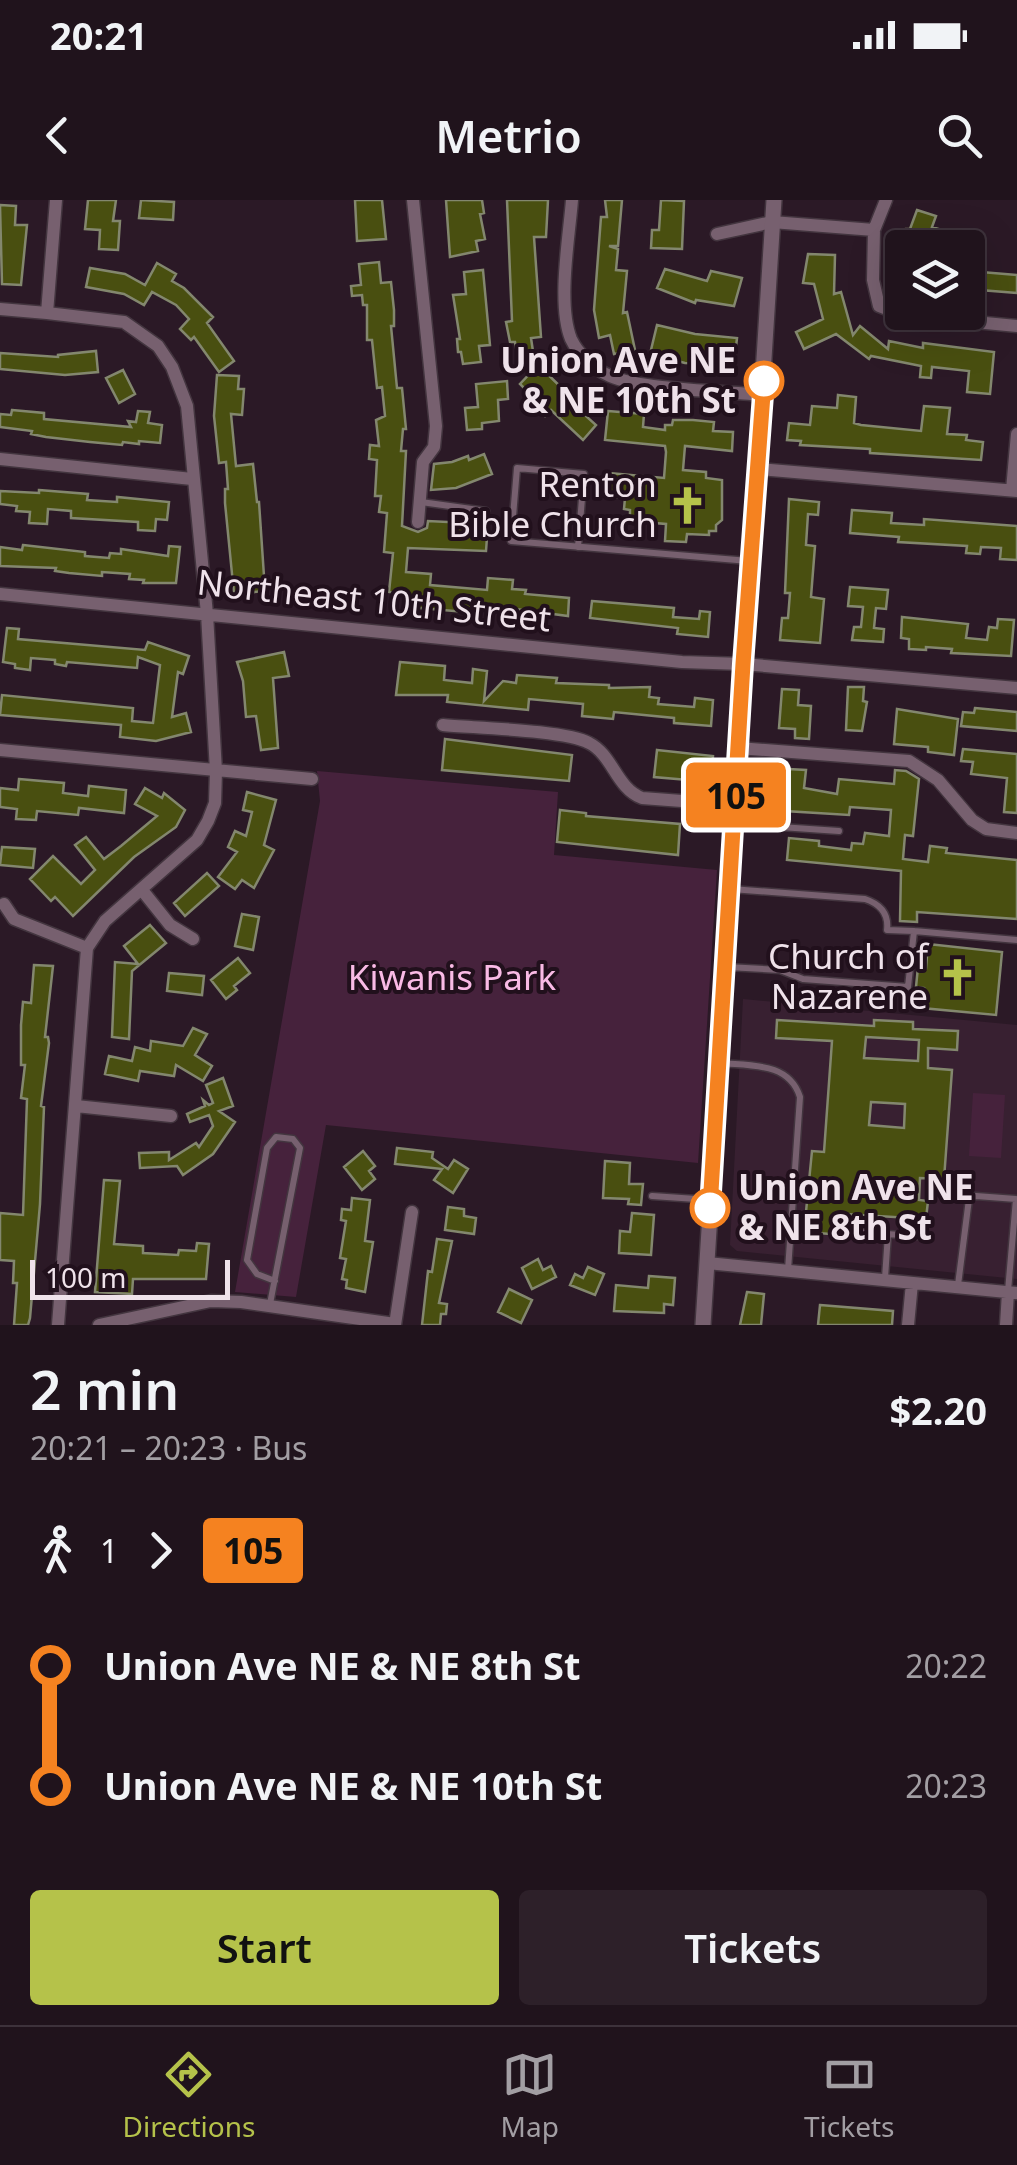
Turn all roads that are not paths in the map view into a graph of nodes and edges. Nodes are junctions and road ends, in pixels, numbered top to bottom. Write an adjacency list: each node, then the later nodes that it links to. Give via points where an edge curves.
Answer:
1 (56, 200): 10 (street)
2 (412, 200): 18 (street, via 436,426)
3 (572, 200): 12 (street, via 566,301 570,337 579,352 594,367 627,381)
4 (774, 200): 6 (street)
5 (886, 200): 7 (street)
6 (772, 222): 7 (street); 8 (street); 12 (street)
7 (874, 230): 11 (street, via 879,306 902,315)
8 (717, 234)
9 (0, 309): 10 (street)
10 (47, 312): 16 (street, via 124,322 158,346 187,406)
11 (1017, 326)
12 (763, 395): 15 (street)
13 (1017, 434): 17 (street)
14 (0, 459): 16 (street)
15 (758, 469): 17 (street); 22 (street)
16 (192, 479): 24 (street)
17 (1014, 490)
18 (420, 502): 19 (lane); 20 (street)
19 (486, 510)
20 (418, 522)
21 (578, 546): 21 (lane, via 511,541 517,468 584,474); 22 (lane)
22 (750, 562): 25 (street)
23 (0, 594): 24 (street, Northeast 10th Street)
24 (206, 614): 25 (street, Northeast 10th Street); 30 (street)
25 (743, 664): 26 (street, Northeast 10th Street); 28 (street)
26 (1017, 688)
27 (442, 725): 32 (street, via 575,738 599,749 630,793)
28 (738, 748): 32 (street); 35 (street, via 909,761 938,780 972,820 986,829)
29 (0, 750): 30 (street)
30 (216, 772): 31 (street); 37 (street, via 215,803 197,840)
31 (312, 780)
32 (735, 805): 33 (street)
33 (734, 824): 34 (lane); 36 (street)
34 (839, 831)
35 (1017, 832)
36 (730, 889): 39 (lane, via 865,899 879,904 888,930); 43 (street)
37 (142, 890): 40 (street, via 170,924); 42 (street, via 105,921)
38 (4, 904): 42 (street, via 14,919)
39 (914, 932): 41 (lane); 43 (lane, via 908,987)
40 (194, 939)
41 (1017, 940)
42 (88, 948): 45 (street)
43 (725, 966): 44 (street)
44 (719, 1063): 48 (street); 54 (lane, via 787,1075 800,1096)
45 (76, 1106): 46 (street); 62 (street)
46 (171, 1116)
47 (652, 1196): 48 (lane)
48 (711, 1200): 53 (street)
49 (412, 1212): 61 (street)
50 (858, 1232): 51 (lane)
51 (888, 1234): 52 (lane); 55 (lane)
52 (929, 1238)
53 (707, 1263): 54 (street); 64 (street)
54 (788, 1271): 55 (street)
55 (884, 1280): 57 (street)
56 (275, 1281): 56 (lane, via 300,1148 293,1139 276,1137 267,1148 247,1260 257,1274); 60 (lane)
57 (912, 1283): 58 (street); 65 (street)
58 (958, 1288): 59 (street); 59 (lane, via 969,1198 976,1196 1016,1199)
59 (1013, 1292): 66 (street)
60 (270, 1306): 61 (street); 63 (street, via 212,1301)
61 (395, 1324)
62 (58, 1325)
63 (99, 1325)
64 (703, 1325)
65 (908, 1325)
66 (1006, 1325)

